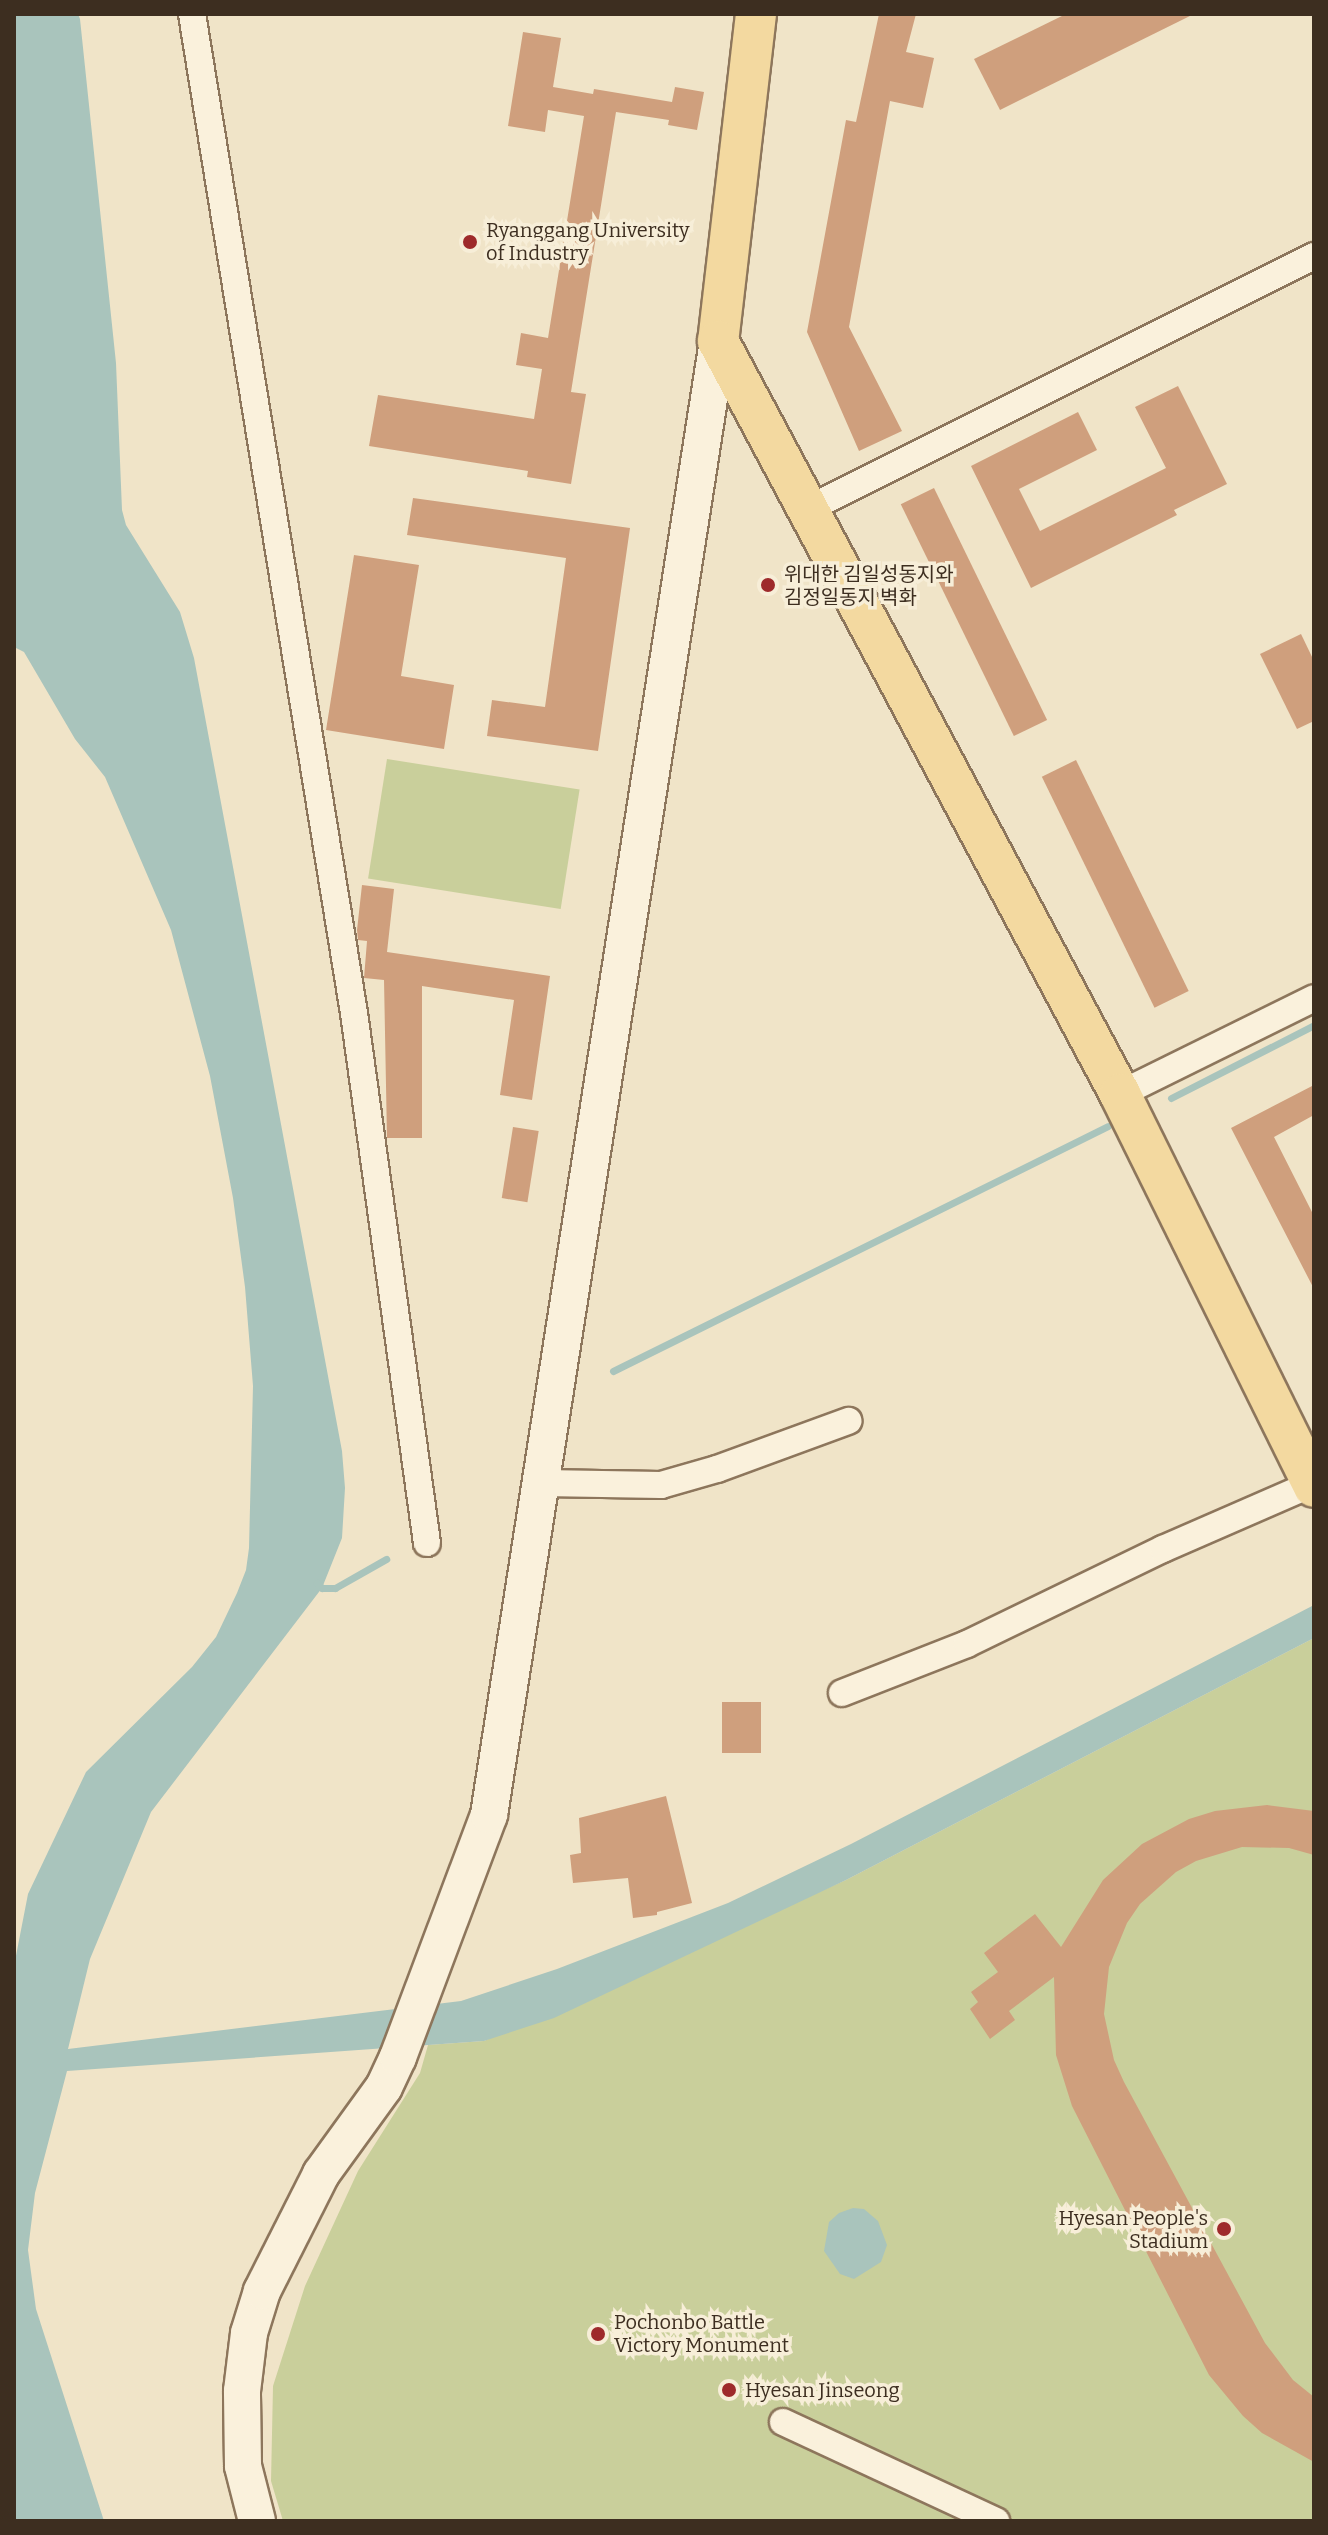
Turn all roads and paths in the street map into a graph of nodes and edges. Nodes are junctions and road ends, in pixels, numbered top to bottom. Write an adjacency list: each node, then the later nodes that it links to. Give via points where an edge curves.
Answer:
1 (192, 14): 11 (street, via 354,1013)
2 (756, 14): 4 (main road)
3 (1314, 256): 5 (street)
4 (718, 341): 5 (main road); 9 (main road)
5 (808, 509): 7 (main road)
6 (1314, 998): 7 (street)
7 (1120, 1094): 10 (main road)
8 (848, 1421): 9 (street, via 661,1485)
9 (543, 1483): 14 (main road, via 489,1815 398,2057 384,2087 321,2174 262,2291 249,2333 242,2391 243,2466)
10 (1313, 1486): 12 (street, via 1163,1549 967,1644)
11 (427, 1543)
12 (842, 1693)
13 (783, 2422): 15 (street)
14 (257, 2521)
15 (996, 2521)

